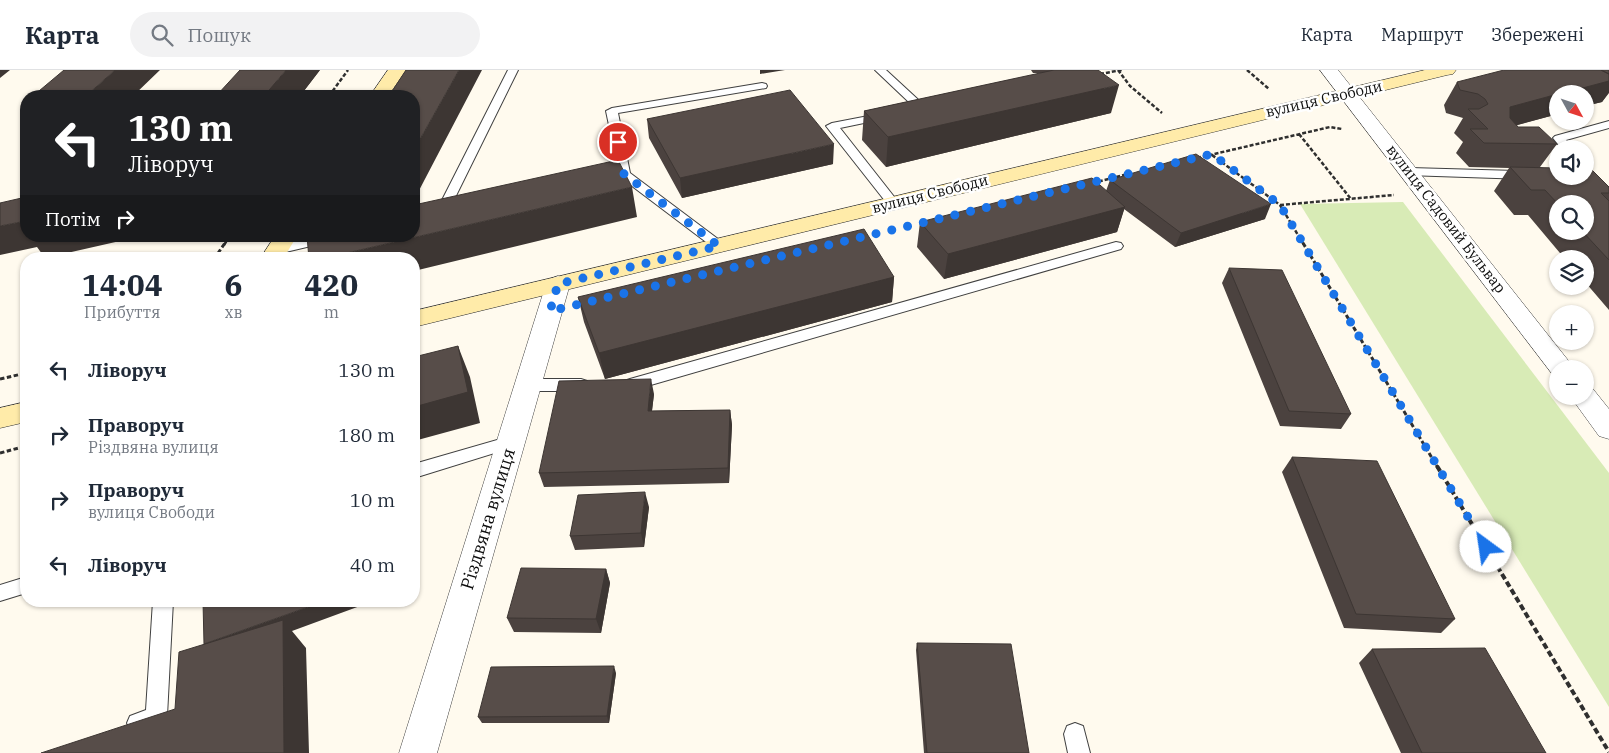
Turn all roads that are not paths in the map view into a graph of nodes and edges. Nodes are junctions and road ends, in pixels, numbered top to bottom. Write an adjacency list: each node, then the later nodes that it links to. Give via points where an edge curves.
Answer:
1 (397, 70): 7 (main road)
2 (513, 70): 14 (lane, via 437,213)
3 (880, 70): 13 (lane, via 926,108 832,126)
4 (1329, 70): 8 (street, вулиця Садовий Бульвар)
5 (1447, 70): 8 (main road, вулиця Свободи)
6 (762, 86): 16 (lane, via 612,111 620,175)
7 (383, 90)
8 (1348, 93): 11 (street, вулиця Садовий Бульвар); 13 (main road, вулиця Свободи)
9 (1609, 124): 10 (lane, via 1559,138)
10 (1561, 140)
11 (1410, 172): 12 (lane); 21 (street, вулиця Садовий Бульвар)
12 (1549, 176)
13 (893, 203): 16 (main road, вулиця Свободи)
14 (460, 208)
15 (307, 242): 18 (lane)
16 (719, 246): 19 (main road, вулиця Свободи)
17 (1116, 246): 23 (lane, via 631,385)
18 (278, 248)
19 (558, 284): 20 (main road, вулиця Свободи); 24 (street, Різдвяна вулиця)
20 (420, 318)
21 (1555, 360)
22 (594, 385): 24 (lane)
23 (612, 385)
24 (528, 386): 29 (street, Різдвяна вулиця)
25 (1590, 405): 28 (street)
26 (20, 413): 27 (main road)
27 (0, 418)
28 (1609, 429)
29 (511, 442): 30 (lane); 35 (street, Різдвяна вулиця)
30 (420, 469)
31 (20, 587): 32 (lane)
32 (0, 593)
33 (163, 607): 34 (lane, via 156,716)
34 (119, 729)
35 (418, 753)

